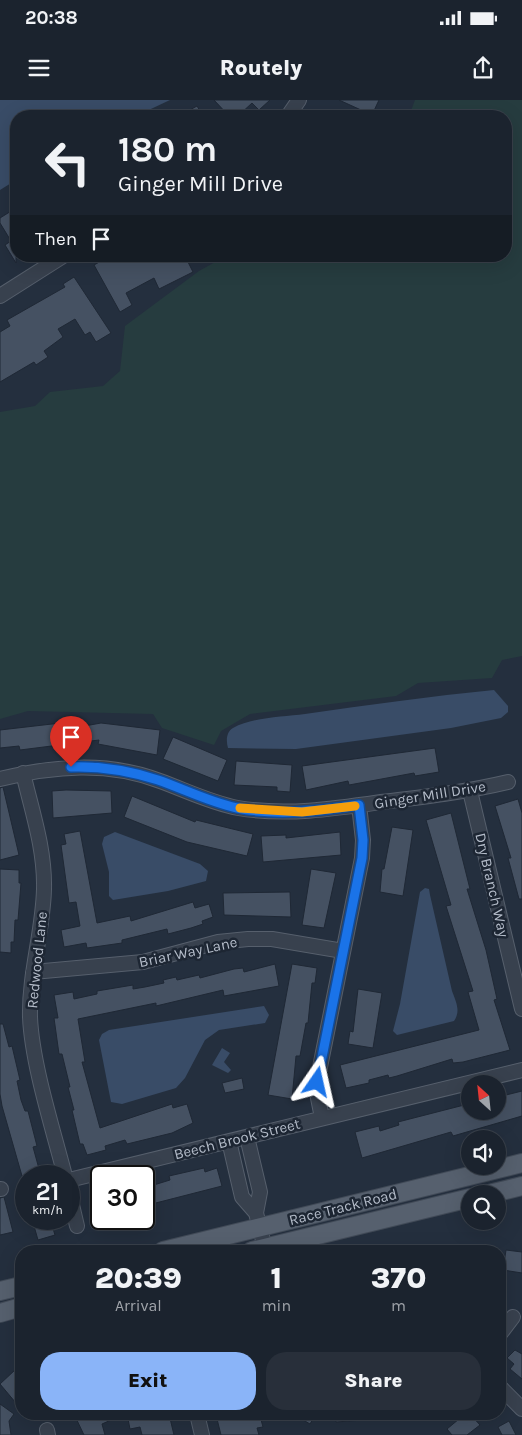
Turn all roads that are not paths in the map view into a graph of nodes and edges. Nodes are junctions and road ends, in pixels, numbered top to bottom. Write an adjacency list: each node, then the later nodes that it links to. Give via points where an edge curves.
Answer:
1 (54, 262): 2 (street)
2 (0, 296)
3 (23, 773): 4 (street, Ginger Mill Drive); 7 (street, Ginger Mill Drive, via 87,766 122,770 237,808 269,812 302,812); 9 (street, Redwood Lane, via 38,832 44,887)
4 (0, 779)
5 (508, 782): 6 (street, Ginger Mill Drive)
6 (470, 791): 7 (street, Ginger Mill Drive); 10 (street, Dry Branch Way)
7 (359, 805): 8 (street, via 362,858)
8 (343, 951): 9 (street, Briar Way Lane, via 272,939 248,939 218,942 143,962); 12 (street, via 317,1082)
9 (33, 972): 16 (street, Redwood Lane, via 30,1019 38,1067)
10 (522, 1008)
11 (522, 1070): 12 (street, Beech Brook Street)
12 (322, 1118): 13 (street, Beech Brook Street)
13 (247, 1137): 14 (street, Beech Brook Street); 21 (street, via 260,1192)
14 (229, 1141): 17 (street, Beech Brook Street); 21 (street, via 242,1196)
15 (522, 1163): 21 (main road, Race Track Road)
16 (62, 1165)
17 (80, 1177)
18 (522, 1186): 19 (main road)
19 (506, 1190)
20 (461, 1200): 24 (main road, Race Track Road)
21 (258, 1221): 22 (main road, Race Track Road); 23 (street)
22 (182, 1245)
23 (259, 1245)
24 (279, 1245)
25 (15, 1287): 26 (main road)
26 (0, 1291)
27 (15, 1308): 28 (main road)
28 (0, 1312)
29 (513, 1317): 30 (street)
30 (506, 1326)
31 (506, 1393): 32 (street)
32 (522, 1409)
33 (198, 1420): 34 (street)
34 (202, 1435)

